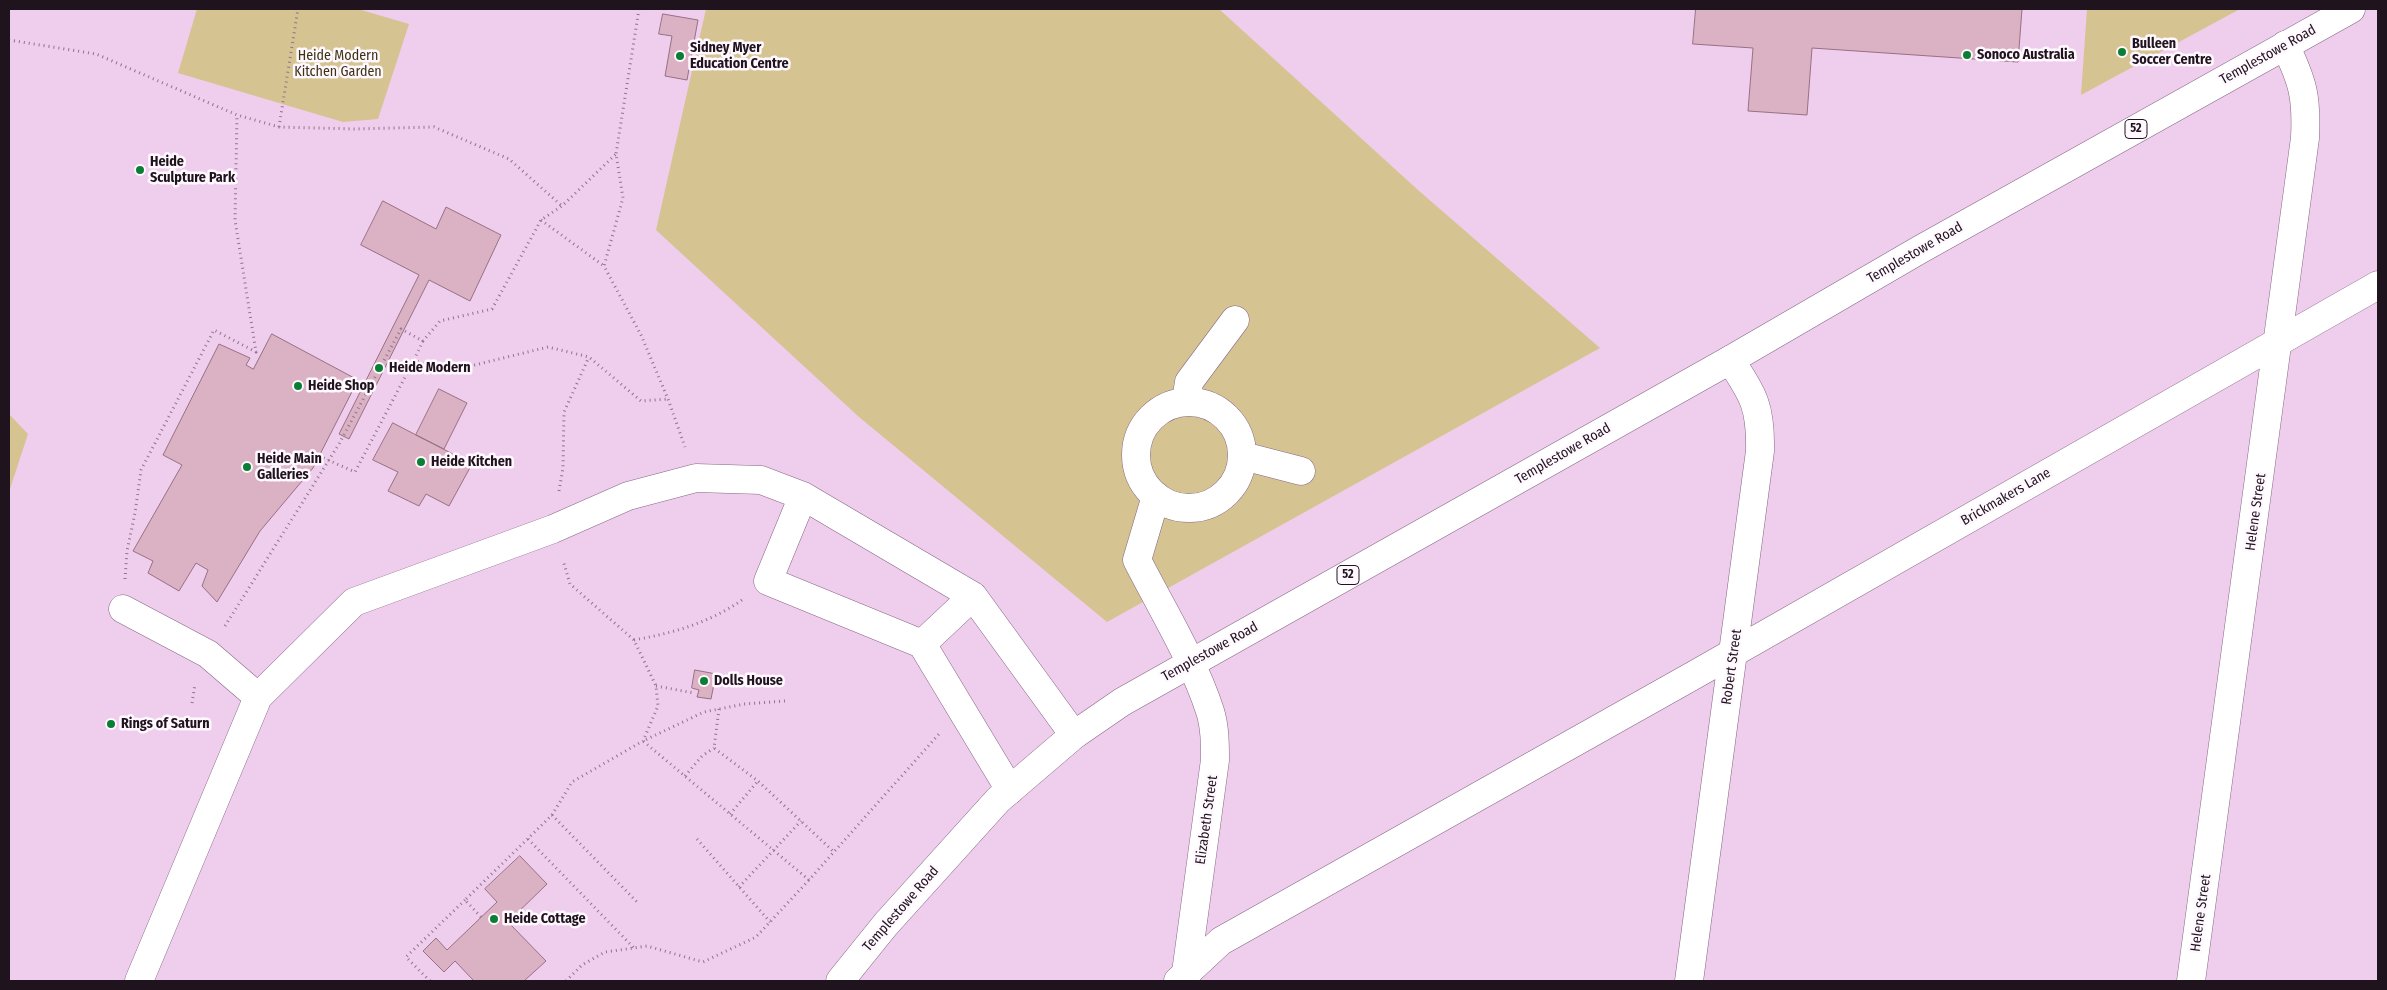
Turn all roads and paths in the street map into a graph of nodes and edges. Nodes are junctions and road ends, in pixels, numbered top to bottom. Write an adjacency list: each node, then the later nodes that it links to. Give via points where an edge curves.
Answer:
1 (298, 9): 7 (path)
2 (638, 9): 8 (path)
3 (2351, 9): 5 (street, Templestowe Road / 52)
4 (9, 40): 6 (path, via 96,54)
5 (2285, 45): 15 (street, Helene Street, via 2301,77 2306,113); 18 (street, Templestowe Road / 52)
6 (237, 115): 7 (path); 31 (path, via 235,220 256,352 214,330 141,470 126,551)
7 (279, 126): 9 (path, via 354,130 434,126 508,159)
8 (616, 154): 9 (path); 11 (path, via 623,198)
9 (562, 206): 10 (path)
10 (541, 220): 11 (path); 14 (path, via 492,309 440,321)
11 (604, 266): 19 (path, via 641,335)
12 (2378, 284): 15 (street, Brickmakers Lane)
13 (1235, 320): 20 (street, via 1189,382)
14 (423, 341): 17 (path); 23 (path, via 401,329)
15 (2279, 342): 34 (street, Brickmakers Lane); 70 (street, Helene Street)
16 (589, 357): 17 (path, via 548,347 442,373); 19 (path, via 641,401); 28 (path, via 564,412 563,468)
17 (414, 360): 23 (path, via 355,472)
18 (1730, 360): 34 (street, Robert Street, via 1750,390 1760,430 1758,476); 36 (street, Templestowe Road / 52)
19 (668, 399): 25 (path)
20 (1186, 401): 22 (street, via 1204,403 1220,410 1240,438); 27 (street, via 1156,413 1138,438 1135,454 1138,470 1145,485)
21 (319, 456): 23 (path)
22 (1243, 456): 24 (street); 27 (street, via 1232,488 1220,499 1188,508 1171,505)
23 (329, 460): 35 (path)
24 (1301, 471)
25 (696, 478): 26 (street, via 761,480); 28 (street, via 628,496)
26 (803, 496): 29 (street); 30 (street)
27 (1156, 496): 36 (street, Elizabeth Street, via 1137,560)
28 (553, 529): 32 (path, via 570,584); 39 (street, via 354,602)
29 (768, 581): 32 (path, via 724,613 675,633); 33 (street)
30 (973, 596): 33 (street); 44 (street)
31 (123, 610): 35 (street)
32 (634, 640): 37 (path)
33 (922, 644): 43 (street)
34 (1734, 653): 64 (street, Brickmakers Lane, via 1221,941); 69 (street, Robert Street)
35 (208, 654): 39 (street); 41 (path, via 197,674)
36 (1190, 663): 44 (street, Templestowe Road / 52, via 1122,702); 64 (street, Elizabeth Street, via 1210,711 1215,760)
37 (656, 686): 38 (path); 45 (path, via 658,706)
38 (694, 693)
39 (258, 697): 65 (street)
40 (784, 701): 42 (path)
41 (192, 703)
42 (720, 709): 45 (path, via 704,712); 46 (path)
43 (961, 709): 49 (street); 56 (path)
44 (1074, 735): 49 (street, Templestowe Road / 52)
45 (643, 741): 47 (path); 51 (path, via 572,782)
46 (714, 748): 47 (path, via 702,756); 48 (path)
47 (685, 776): 50 (path)
48 (758, 781): 50 (path); 52 (path)
49 (1010, 790): 68 (street, Templestowe Road / 52, via 968,832)
50 (730, 814): 55 (path)
51 (552, 816): 53 (path); 60 (path)
52 (801, 821): 55 (path); 56 (path)
53 (528, 839): 59 (path); 63 (path)
54 (697, 839): 58 (path)
55 (774, 851): 57 (path); 58 (path)
56 (834, 852): 57 (path)
57 (809, 880): 62 (path)
58 (740, 888): 62 (path)
59 (465, 900): 61 (path); 66 (path, via 406,957)
60 (638, 903)
61 (481, 917)
62 (770, 922): 63 (path, via 756,937 703,962 647,946)
63 (634, 948): 67 (path, via 605,952 582,965)
64 (1183, 978)
65 (139, 981)
66 (430, 981)
67 (566, 981)
68 (840, 981)
69 (1689, 981)
70 (2192, 981)

